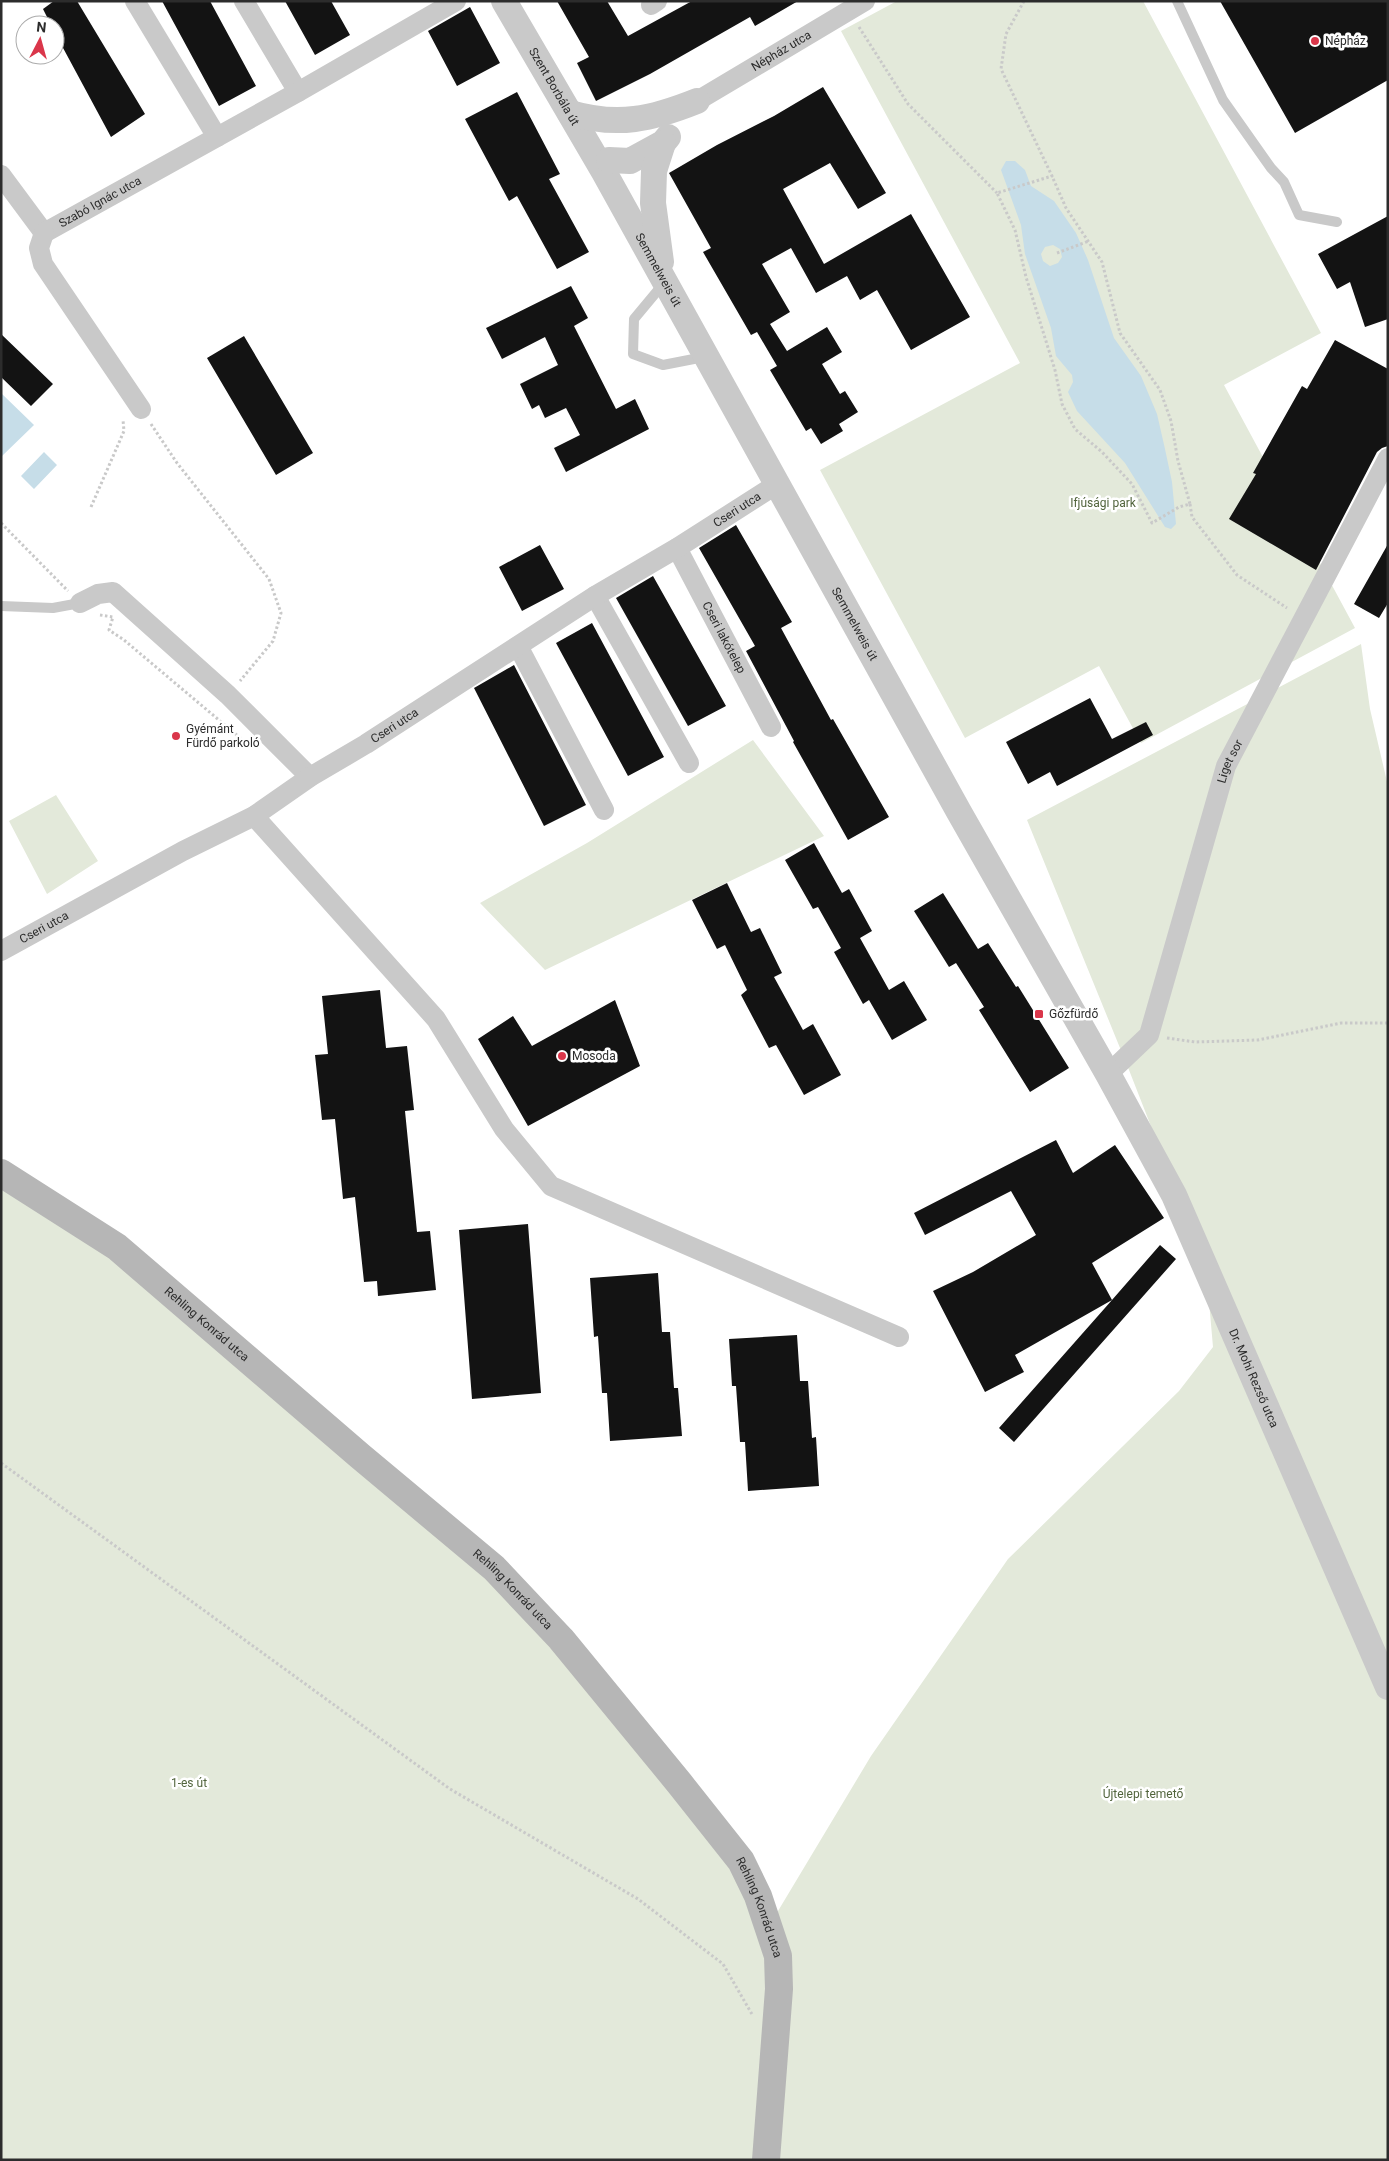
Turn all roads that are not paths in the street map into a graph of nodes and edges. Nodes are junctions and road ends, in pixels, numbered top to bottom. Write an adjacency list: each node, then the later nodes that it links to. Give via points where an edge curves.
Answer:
1 (135, 1): 11 (street)
2 (244, 1): 7 (street)
3 (456, 1): 7 (street, Szabó Ignác utca)
4 (504, 1): 9 (street, Szent Borbála út)
5 (1177, 1): 15 (lane, via 1223,100 1284,182 1299,215)
6 (857, 6): 8 (street, Népház utca)
7 (298, 92): 11 (street, Szabó Ignác utca)
8 (697, 101): 10 (street); 12 (street)
9 (570, 113): 10 (street, via 614,121); 13 (street, Szent Borbála út)
10 (653, 117): 13 (street, via 616,144)
11 (217, 137): 16 (street, Szabó Ignác utca)
12 (663, 143): 13 (street, via 630,161); 17 (street, via 654,171 653,203)
13 (603, 164): 17 (street, Semmelweis út)
14 (1, 175): 16 (street, Szabó Ignác utca)
15 (1337, 222)
16 (44, 233): 19 (street, via 39,248 43,264)
17 (665, 282): 18 (street, Semmelweis út); 18 (lane, via 634,319 633,354 663,364)
18 (707, 357): 21 (street, Semmelweis út)
19 (132, 411)
20 (1388, 458): 33 (street, Liget sor, via 1226,766 1149,1035)
21 (777, 484): 22 (street, Cseri utca); 33 (street, Semmelweis út)
22 (677, 548): 23 (street, Cseri utca); 27 (street, Cseri lakótelep)
23 (595, 596): 26 (street, Cseri utca); 28 (street)
24 (80, 603): 25 (lane, via 53,608); 29 (street, via 98,594 113,592 228,695)
25 (1, 606)
26 (518, 646): 29 (street, Cseri utca); 30 (street)
27 (771, 727)
28 (689, 762)
29 (310, 777): 31 (street, Cseri utca)
30 (604, 810)
31 (254, 816): 32 (street, Cseri utca, via 183,851); 35 (street, via 436,1019 504,1129 550,1186)
32 (1, 951)
33 (1108, 1074): 36 (street, Dr. Mohi Rezső utca, via 1174,1195)
34 (1, 1173): 37 (main road, Rehling Konrád utca, via 117,1247 494,1568 561,1639 741,1861 758,1896 778,1956 779,1989)
35 (900, 1337)
36 (1388, 1686)
37 (766, 2160)

